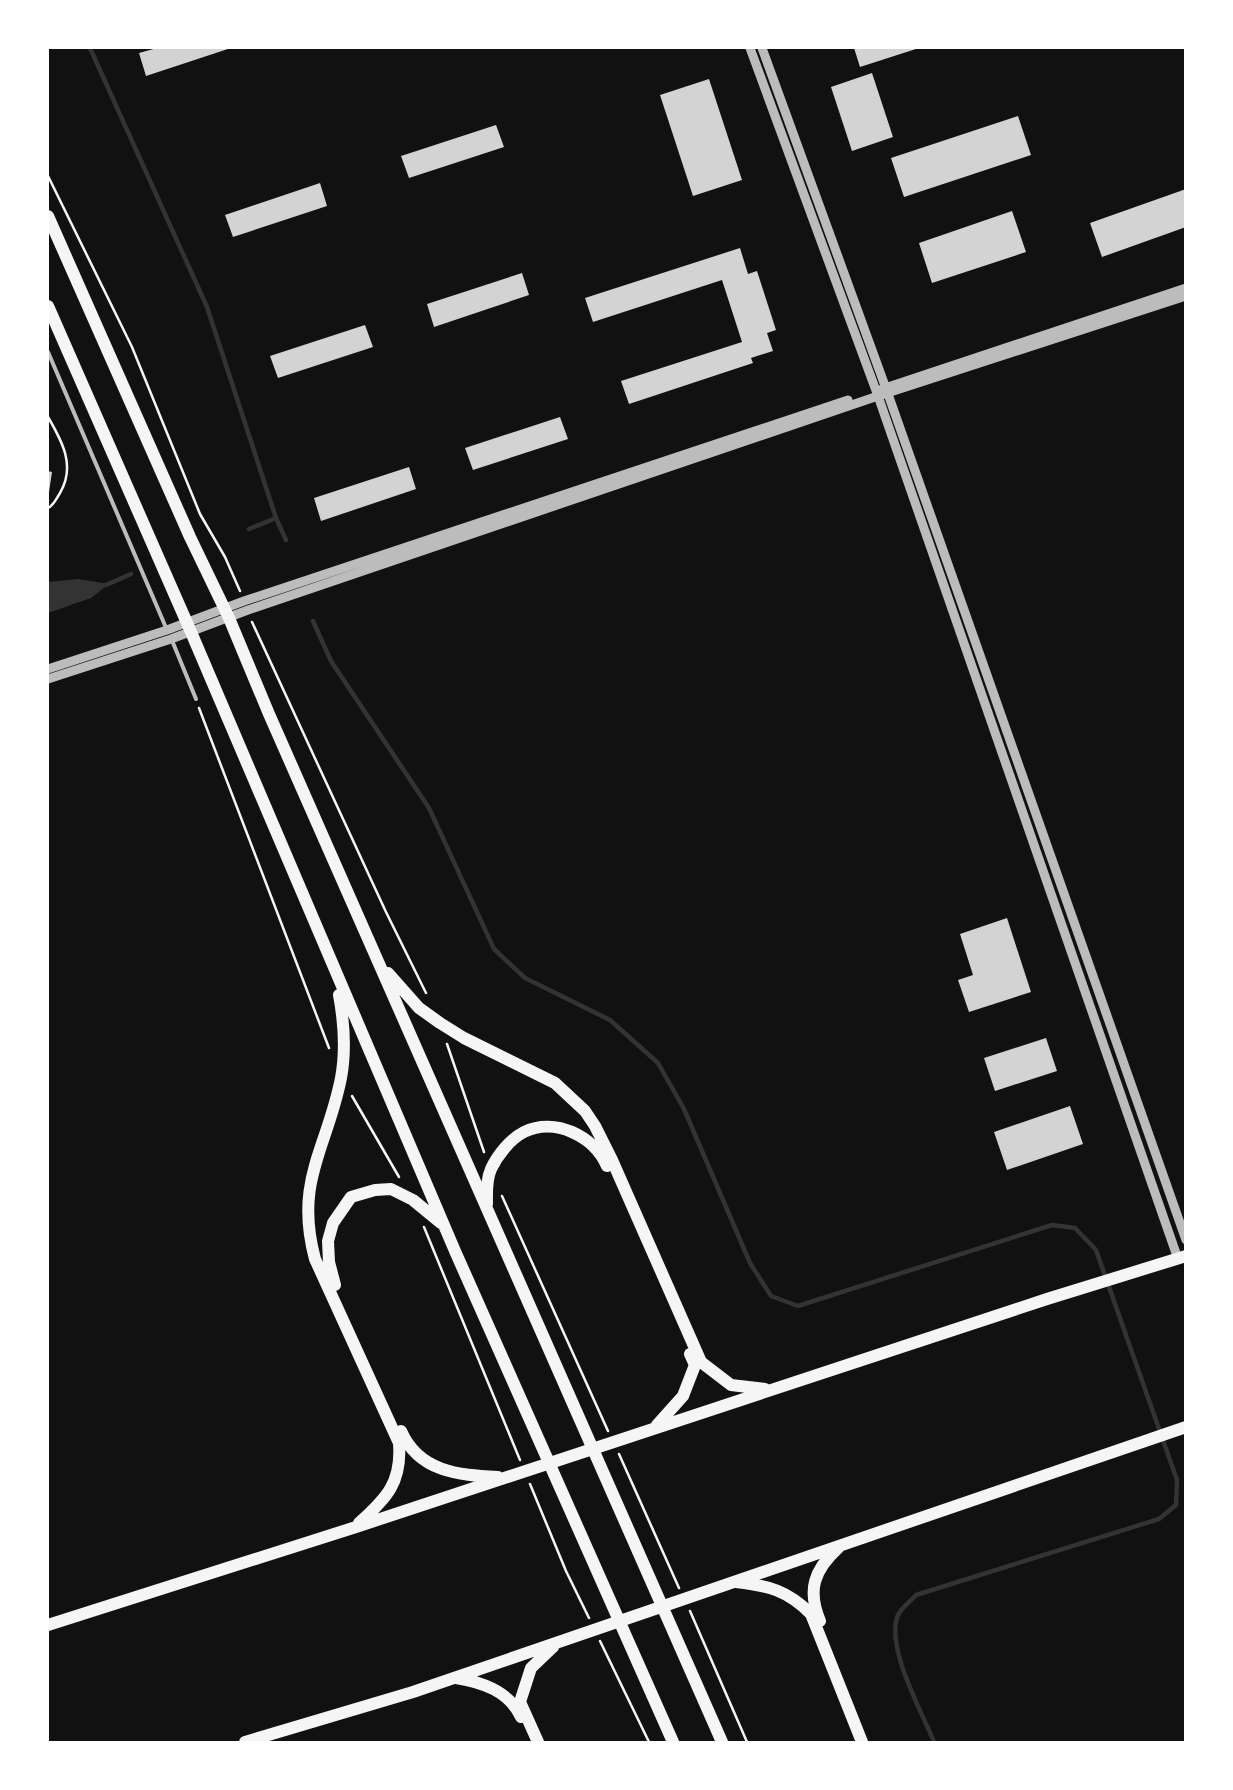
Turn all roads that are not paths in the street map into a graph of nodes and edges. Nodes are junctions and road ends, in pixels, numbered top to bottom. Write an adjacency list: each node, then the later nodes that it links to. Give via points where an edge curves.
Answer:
1 (750, 48): 8 (street)
2 (762, 48): 8 (street)
3 (48, 216): 9 (main road)
4 (1186, 288): 8 (street)
5 (1186, 296): 8 (street)
6 (48, 306): 10 (main road)
7 (48, 352): 11 (lane)
8 (882, 392): 9 (street, via 248,610); 9 (street, via 244,601); 20 (street); 21 (street)
9 (226, 613): 10 (street); 16 (main road)
10 (189, 627): 11 (street); 12 (street); 17 (main road)
11 (167, 630): 12 (lane); 13 (street)
12 (171, 639): 14 (street); 15 (lane)
13 (48, 670)
14 (48, 679)
15 (196, 699)
16 (377, 959): 18 (main road); 22 (main road, via 418,1008 464,1038 555,1083 585,1111 612,1160 701,1362 731,1385)
17 (336, 975): 19 (main road); 26 (main road, via 344,1040 341,1078 311,1174 308,1196 310,1238 315,1259 400,1443 401,1462 386,1497)
18 (487, 1209): 24 (main road, via 490,1170 510,1142 524,1132 558,1127 575,1132 592,1144 605,1160 695,1365 683,1396); 36 (main road)
19 (444, 1226): 25 (main road, via 413,1200 391,1189 350,1197 332,1223 328,1241 334,1283 405,1441 421,1459 441,1470 462,1475); 35 (main road)
20 (1186, 1240)
21 (1182, 1257): 22 (main road)
22 (771, 1389): 24 (main road)
23 (1186, 1427): 27 (main road)
24 (653, 1428): 25 (main road)
25 (505, 1477): 26 (main road)
26 (356, 1527): 29 (main road)
27 (841, 1544): 28 (main road); 38 (main road, via 823,1562 813,1591 816,1612)
28 (733, 1581): 30 (main road); 37 (main road, via 781,1590 811,1614)
29 (48, 1625)
30 (563, 1640): 31 (main road); 34 (main road, via 542,1655 531,1668 520,1702)
31 (453, 1678): 32 (main road); 33 (main road, via 491,1686 516,1707)
32 (244, 1742)
33 (532, 1742)
34 (538, 1742)
35 (673, 1742)
36 (722, 1742)
37 (862, 1742)
38 (869, 1742)

